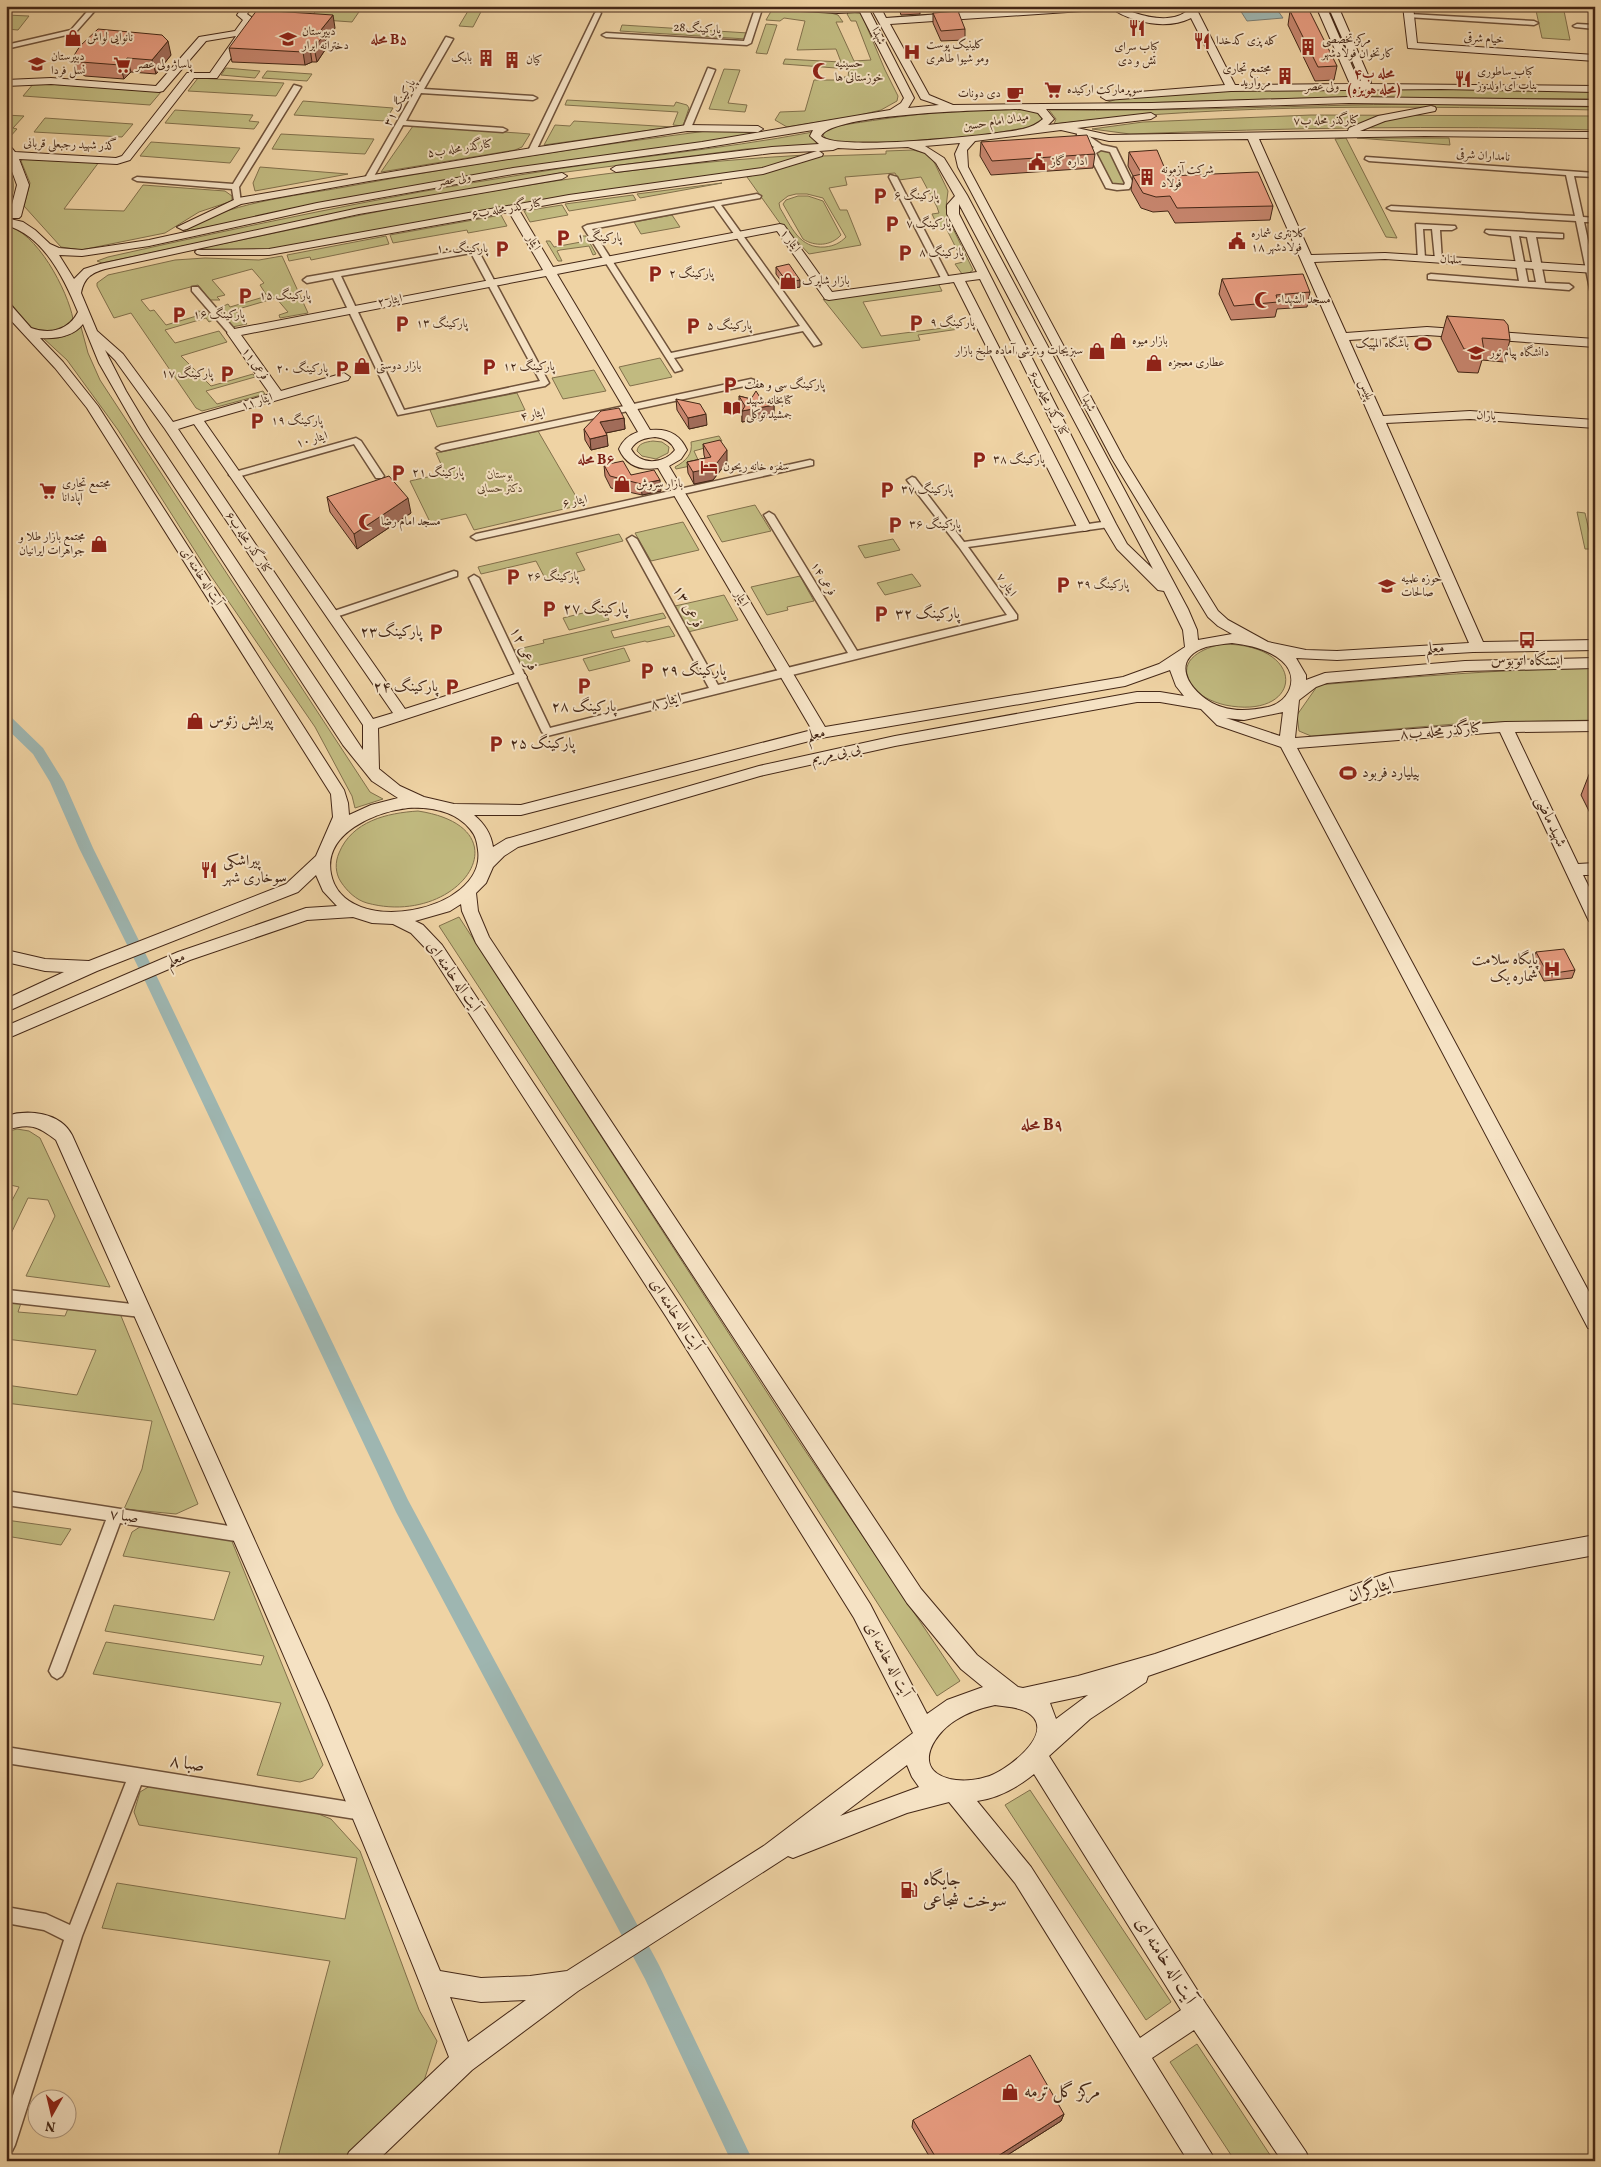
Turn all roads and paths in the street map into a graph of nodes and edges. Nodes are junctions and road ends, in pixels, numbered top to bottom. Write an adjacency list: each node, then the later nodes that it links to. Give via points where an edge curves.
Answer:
1 (96, 6): 19 (street, via 73,32)
2 (248, 6): 16 (main road, via 242,15 249,19)
3 (761, 6): 8 (main road); 17 (street, پارکینگ28, via 747,43)
4 (875, 6): 12 (main road, شهدا)
5 (1114, 6): 9 (main road, via 1131,16 1152,20 1173,20); 12 (main road)
6 (1321, 6): 23 (main road, via 1354,82)
7 (1333, 6): 23 (main road, via 1366,82)
8 (863, 8): 30 (main road, شهدا)
9 (1195, 9): 26 (main road)
10 (1408, 11): 13 (street); 20 (main road, خیام شرقی, via 1412,46)
11 (598, 13): 58 (street)
12 (883, 21): 31 (main road, شهدا)
13 (1534, 23)
14 (1577, 26): 15 (street)
15 (1595, 27)
16 (238, 33): 22 (main road, via 203,39 159,89 51,81); 59 (main road, گذر شهید رجبعلی قربانی, via 242,34 213,76 191,75 126,158 117,161)
17 (606, 35)
18 (449, 39): 28 (street, پارکینگ ۳۱)
19 (6, 47)
20 (1595, 58)
21 (711, 70): 43 (street)
22 (6, 82)
23 (1362, 86): 24 (main road); 26 (main road)
24 (1441, 86): 27 (main road); 32 (main road)
25 (297, 87): 67 (street)
26 (1231, 88): 36 (main road, via 1111,95 1087,102)
27 (1595, 89)
28 (420, 91): 29 (street); 41 (street, پارکینگ ۳۱)
29 (532, 98)
30 (909, 98): 31 (main road, via 916,101); 39 (main road, via 903,109)
31 (925, 98): 35 (main road)
32 (1511, 101): 33 (main road, ولی عصر); 36 (main road, ولی عصر, via 1349,100)
33 (1595, 103)
34 (1020, 106): 35 (main road, میدان امام حسین); 36 (main road, ولی عصر); 46 (main road, میدان امام حسین, via 1042,111 1050,119)
35 (968, 107): 39 (main road, میدان امام حسین)
36 (1083, 107)
37 (1431, 110): 38 (main road, ولی عصر); 42 (main road, ولی عصر, via 1260,111 1153,116); 48 (main road, via 1382,118)
38 (1595, 112)
39 (893, 113): 40 (main road, میدان امام حسین)
40 (837, 122): 45 (main road, ولی عصر); 56 (main road, میدان امام حسین, via 819,129 815,136 828,144)
41 (401, 123): 44 (street); 65 (street, پارکینگ ۳۱)
42 (1059, 127): 46 (main road, ولی عصر); 47 (main road, کنارگذر محله ب۷)
43 (686, 128): 45 (main road, کنارگذر محله ب۵); 58 (main road, کنارگذر محله ب۵)
44 (503, 130)
45 (785, 131): 87 (main road, ولی عصر, via 513,171 317,206)
46 (1023, 132): 51 (main road, میدان امام حسین)
47 (1080, 134): 52 (main road, کنارگذر محله ب۷); 54 (street)
48 (1346, 134): 49 (main road, کنارگذر محله ب۷); 50 (main road, کنارگذر محله ب۷)
49 (1252, 135): 52 (main road, کنارگذر محله ب۷); 93 (main road, پلیس)
50 (1595, 135)
51 (973, 138): 53 (main road, میدان امام حسین); 57 (main road)
52 (1109, 138): 54 (street)
53 (905, 144): 56 (main road, میدان امام حسین); 60 (main road)
54 (1096, 145): 54 (street, via 1092,153 1109,186 1126,187 1129,183 1113,150)
55 (844, 146): 56 (main road, ولی عصر); 73 (main road, کنار گذر محله ب۶, via 763,171); 89 (main road, ولی عصر, via 710,157 573,174 359,211)
56 (858, 146)
57 (961, 148): 60 (main road, via 942,147); 126 (main road, شهدا, via 962,167)
58 (532, 151): 65 (main road, کنارگذر محله ب۵)
59 (9, 152): 76 (main road, via 22,185)
60 (932, 152): 68 (main road, شهدا, via 940,158)
61 (1369, 160): 62 (street, نامداران شرقی)
62 (1570, 174): 63 (street, نامداران شرقی); 77 (street)
63 (1595, 175)
64 (893, 177): 103 (street)
65 (369, 178): 70 (main road, کنارگذر محله ب۵)
66 (137, 179): 67 (street)
67 (235, 187): 70 (street)
68 (961, 195): 101 (main road, کنار گذر محله ب۶, via 954,205 953,214); 127 (main road, شهدا)
69 (757, 196): 71 (street)
70 (238, 201): 87 (main road, کنارگذر محله ب۵)
71 (716, 204): 85 (street); 92 (street, via 587,227)
72 (6, 207): 76 (main road)
73 (512, 208): 89 (main road, کنار گذر محله ب۶, via 269,252); 98 (main road, ایثار)
74 (1391, 208): 75 (street)
75 (1500, 215): 77 (street); 82 (street)
76 (11, 218): 88 (main road, via 26,226)
77 (1580, 219): 78 (street); 99 (street)
78 (1595, 220)
79 (1436, 227): 80 (street); 91 (street, via 1419,226); 94 (street)
80 (1452, 228)
81 (1489, 232): 82 (street)
82 (1503, 233): 83 (street)
83 (1515, 234): 84 (street); 95 (street)
84 (1531, 234): 86 (street); 97 (street)
85 (738, 235): 92 (main road, ایثار ۱); 103 (main road, ایثار ۱, via 780,227 829,296); 115 (street)
86 (1560, 236)
87 (149, 243): 90 (main road, ولی عصر)
88 (45, 246): 90 (main road, ولی عصر, via 67,252); 110 (main road, via 70,280)
89 (168, 251): 96 (main road, ولی عصر)
90 (96, 252): 96 (main road, via 90,258 93,264)
91 (1421, 258): 93 (main road, سلمان); 94 (main road, سلمان)
92 (608, 259): 98 (main road, ایثار ۱); 122 (street)
93 (1307, 259): 119 (main road, پلیس)
94 (1439, 259): 95 (main road, سلمان)
95 (1521, 265): 97 (main road, سلمان); 106 (street)
96 (104, 266): 110 (main road, ولی عصر, via 81,276)
97 (1537, 266): 99 (main road, سلمان); 107 (street)
98 (549, 270): 105 (main road, ایثار ۲); 129 (main road, ایثار)
99 (1593, 270): 111 (street)
100 (336, 275): 104 (street); 105 (street, via 474,250); 113 (street)
101 (983, 275): 103 (main road, ایثار ۱); 143 (main road, کنار گذر محله ب۶)
102 (1431, 277): 106 (street)
103 (952, 279): 144 (main road)
104 (307, 280)
105 (490, 282): 113 (main road, ایثار ۲); 113 (street, via 545,384 401,413)
106 (1524, 283): 107 (street)
107 (1541, 285): 108 (street)
108 (1569, 287)
109 (196, 289): 118 (street)
110 (76, 294): 114 (main road)
111 (1595, 294)
112 (6, 307): 116 (main road, آیت اله خامنه ای)
113 (352, 308): 118 (main road, ایثار ۲)
114 (84, 312): 116 (main road, via 76,326 59,333 40,334); 117 (main road)
115 (805, 328): 121 (street); 122 (street)
116 (26, 330): 178 (main road, آیت اله خامنه ای, via 92,406 339,794 342,815)
117 (91, 331): 133 (main road, کنار گذر محله ب۶, via 120,357); 175 (main road, via 109,373 143,430)
118 (232, 333): 128 (main road, فرعی ۱۱)
119 (1342, 336): 120 (main road, via 1427,331); 131 (main road, پلیس)
120 (1595, 343)
121 (816, 344)
122 (669, 356): 123 (street)
123 (678, 370)
124 (344, 377): 128 (main road, ایثار ۱۱)
125 (751, 382): 129 (street, ایثار ۴)
126 (1078, 382): 127 (main road); 151 (main road, شهدا, via 1118,459)
127 (1061, 384): 150 (main road, شهدا)
128 (277, 395): 130 (main road, ایثار ۱۱)
129 (630, 407): 134 (main road, ایثار); 135 (street, ایثار ۴)
130 (197, 420): 133 (main road, ایثار ۱۱); 138 (main road)
131 (1377, 420): 132 (main road, یاران, via 1470,415); 155 (main road, پلیس)
132 (1595, 424)
133 (170, 427): 169 (main road, کنار گذر محله ب۶)
134 (646, 434): 137 (main road, via 664,434 680,445 679,454); 137 (main road, via 627,444 626,454 644,464)
135 (441, 448)
136 (810, 463): 141 (street, ایثار ۶)
137 (662, 464): 141 (main road, ایثار)
138 (234, 475): 139 (street, ایثار ۱۰, via 356,441); 152 (main road)
139 (379, 476)
140 (912, 480): 147 (street)
141 (678, 492): 145 (street, ایثار ۶); 160 (main road, ایثار)
142 (770, 515): 158 (street, فرعی ۱۴)
143 (1109, 524): 144 (street); 150 (main road, کنار گذر محله ب۶, via 1122,546)
144 (1084, 527): 147 (street)
145 (476, 537)
146 (632, 539): 164 (street, فرعی ۱۳)
147 (962, 546): 158 (street, ایثار ۷, via 1013,617)
148 (454, 574): 152 (street)
149 (474, 578): 162 (street, فرعی ۱۲)
150 (1178, 604): 151 (main road); 156 (main road, شهدا, via 1190,630)
151 (1208, 606): 154 (main road, شهدا, via 1223,623)
152 (332, 615): 168 (main road)
153 (1595, 645): 155 (main road, معلم)
154 (1268, 646): 156 (main road, via 1240,638 1217,638); 157 (main road, معلم, via 1317,656); 166 (main road, via 1294,666 1299,685)
155 (1478, 646): 157 (main road, معلم)
156 (1187, 652): 163 (main road, معلم, via 1164,667); 167 (main road, via 1177,667 1178,677 1182,686)
157 (1373, 652): 161 (main road, via 1368,658 1370,665)
158 (854, 655): 160 (street, ایثار ۷)
159 (1595, 663): 161 (main road, معلم, via 1465,666)
160 (784, 672): 164 (street, ایثار ۸); 173 (main road, ایثار)
161 (1383, 672): 166 (main road, معلم, via 1325,678 1310,684)
162 (520, 677): 168 (main road); 172 (street, فرعی ۱۲)
163 (1125, 681): 165 (main road, via 1133,685); 173 (main road, معلم)
164 (715, 690): 172 (street, ایثار ۸)
165 (1136, 697): 167 (main road, بی بی مریم, via 1160,697); 180 (main road, بی بی مریم, via 895,741 759,771 512,843)
166 (1294, 697): 167 (main road, via 1280,708 1245,716); 174 (main road)
167 (1204, 705): 174 (main road, via 1222,722)
168 (402, 715): 169 (main road)
169 (370, 725): 175 (main road)
170 (1595, 726): 171 (main road, کنارگذر محله ب۸)
171 (1505, 727): 174 (main road, کنارگذر محله ب۸); 182 (main road, شهید ماضی)
172 (547, 732)
173 (820, 733): 177 (main road, معلم, via 521,810)
174 (1287, 744): 194 (main road)
175 (371, 770): 176 (main road, via 378,779 399,793)
176 (423, 803): 177 (main road); 178 (main road, via 397,804 371,811 349,823)
177 (451, 808): 180 (main road, via 469,818 481,831 488,847)
178 (333, 839): 179 (main road)
179 (323, 859): 184 (main road, via 324,877 332,894); 188 (main road, معلم, via 292,888)
180 (486, 864): 183 (main road, via 480,879)
181 (1595, 869): 182 (main road)
182 (1572, 870): 186 (main road, شهید ماضی)
183 (468, 892): 185 (main road, via 447,906 422,915); 201 (main road, via 470,911 482,939 914,1596 969,1662)
184 (353, 911): 185 (main road); 190 (main road, معلم, via 306,914 184,956)
185 (396, 918): 202 (main road, آیت اله خامنه ای, via 418,930 436,949 674,1312 862,1611)
186 (1595, 918)
187 (6, 956): 188 (main road, via 45,965)
188 (91, 967): 189 (main road, معلم)
189 (6, 1006)
190 (6, 1033)
191 (6, 1123): 193 (main road, via 22,1118 46,1121 63,1135)
192 (8, 1296): 193 (street)
193 (141, 1311): 197 (main road)
194 (1595, 1322)
195 (6, 1498): 196 (street, صبا ۷)
196 (115, 1516): 197 (street, صبا ۷); 200 (street)
197 (242, 1535): 207 (main road)
198 (1595, 1545): 199 (main road, ایثارگران, via 1388,1583)
199 (1155, 1664): 201 (main road, ایثارگران, via 1078,1687); 203 (main road, ایثارگران, via 1082,1711)
200 (57, 1671)
201 (1017, 1697): 202 (main road, via 995,1694 973,1700 951,1710 933,1724); 203 (main road, via 1034,1702 1044,1713 1048,1728)
202 (924, 1737): 206 (main road, via 917,1757 920,1772 930,1784); 208 (main road)
203 (1041, 1751): 206 (main road, via 1015,1776 993,1787 969,1792); 213 (main road, آیت اله خامنه ای)
204 (6, 1755): 205 (street, صبا ۸)
205 (136, 1776): 207 (street, صبا ۸); 210 (street)
206 (952, 1791): 208 (main road, via 907,1802); 214 (main road, via 1024,1875)
207 (362, 1812): 211 (main road)
208 (774, 1853): 212 (main road)
209 (6, 1915): 210 (street, via 46,1922)
210 (74, 1936): 216 (street)
211 (433, 1982): 212 (main road, via 481,1990); 215 (main road)
212 (570, 1983): 215 (main road)
213 (1197, 2012): 214 (main road); 219 (main road, آیت اله خامنه ای)
214 (1137, 2054): 218 (main road)
215 (463, 2061): 217 (main road)
216 (6, 2146)
217 (358, 2161)
218 (1203, 2161)
219 (1297, 2161)

